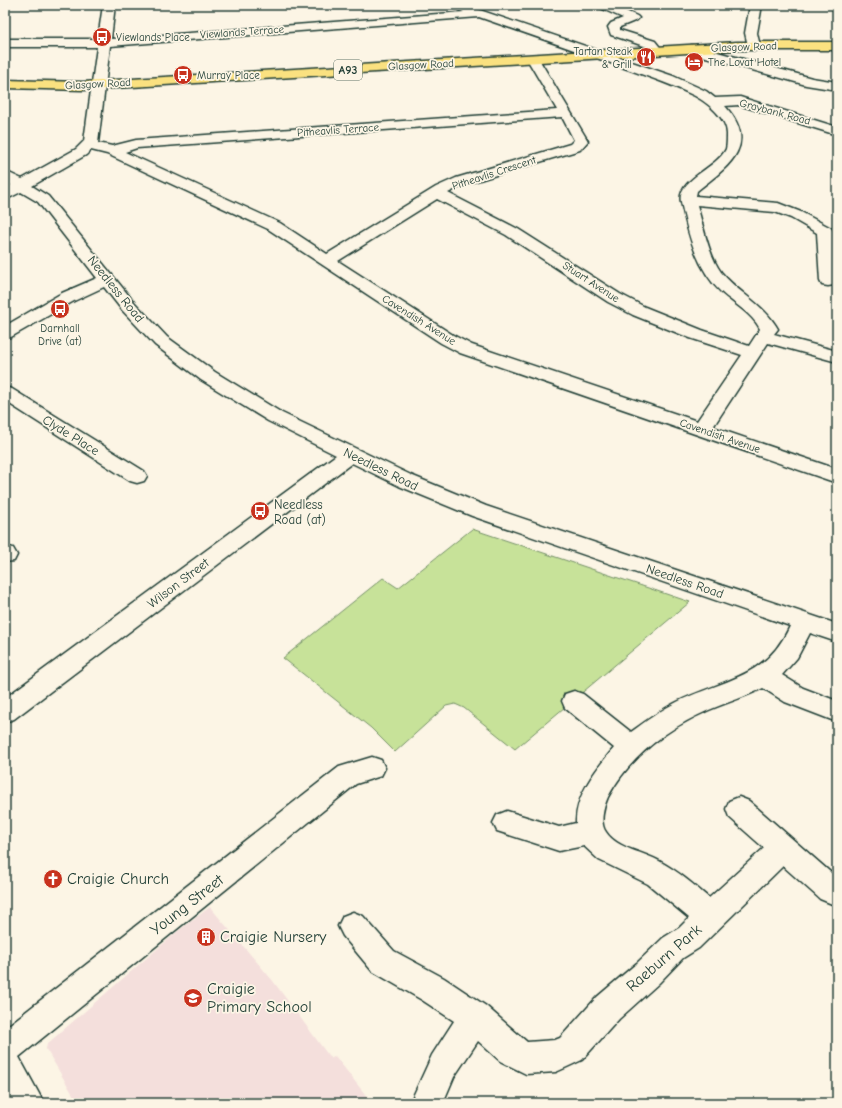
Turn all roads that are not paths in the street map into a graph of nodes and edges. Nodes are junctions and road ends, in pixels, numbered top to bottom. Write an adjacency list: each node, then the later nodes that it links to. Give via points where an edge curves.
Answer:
1 (109, 5): 8 (street)
2 (454, 5): 6 (street)
3 (602, 5): 12 (street, via 633,18 615,25 615,32 651,44)
4 (743, 5): 5 (street)
5 (755, 6): 9 (street, via 751,33)
6 (479, 14): 8 (street, Viewlands Terrace); 13 (street)
7 (5, 43): 8 (street, Viewlands Terrace)
8 (104, 43): 16 (street)
9 (754, 46): 10 (main road, Glasgow Road / A93); 11 (main road, Glasgow Road / A93)
10 (837, 46)
11 (692, 49): 12 (main road, Glasgow Road / A93); 17 (street, via 811,82)
12 (657, 51): 13 (main road, Glasgow Road / A93)
13 (598, 54): 14 (main road, Glasgow Road / A93); 18 (street, via 668,78)
14 (533, 58): 16 (main road, Glasgow Road / A93); 19 (street, Pitheavlis Crescent)
15 (5, 84): 16 (main road, Glasgow Road / A93)
16 (99, 85): 21 (street, via 92,138)
17 (837, 86)
18 (712, 102): 20 (street, Graybank Road, via 740,101); 27 (street, via 721,109 732,125 735,141 728,157 690,189)
19 (565, 113): 22 (street, Pitheavlis Terrace, via 136,144); 25 (street, Pitheavlis Crescent, via 581,141 575,147 461,182)
20 (837, 130)
21 (88, 146): 22 (street, Cavendish Avenue); 24 (street)
22 (112, 151): 28 (street, Cavendish Avenue, via 274,226)
23 (5, 175): 24 (street, Needless Road)
24 (22, 186): 26 (street); 29 (street, Needless Road, via 43,200)
25 (437, 193): 28 (street, Pitheavlis Crescent); 35 (street, Stuart Avenue, via 512,232 614,298 639,311 696,334)
26 (5, 195)
27 (688, 200): 30 (street, via 778,208 825,231); 34 (street, via 706,260 727,288 768,324 769,329)
28 (327, 261): 38 (street, Cavendish Avenue, via 466,349)
29 (108, 280): 32 (street, via 86,288); 39 (street, Needless Road, via 133,312 161,341 208,376 276,417)
30 (828, 281)
31 (5, 318): 32 (street)
32 (25, 322): 33 (street)
33 (5, 333)
34 (765, 337): 35 (street); 36 (street)
35 (754, 353): 38 (street)
36 (837, 357)
37 (5, 393): 40 (street, Clyde Place)
38 (701, 430): 41 (street, Cavendish Avenue)
39 (351, 454): 42 (street, Needless Road, via 424,490 486,514); 46 (street, Wilson Street)
40 (137, 476)
41 (837, 476)
42 (804, 621): 43 (street, Needless Road); 44 (street, via 788,651 776,666)
43 (837, 633)
44 (763, 676): 47 (street, via 794,695); 48 (street, via 685,709 648,733)
45 (574, 701): 48 (street)
46 (5, 712)
47 (837, 712)
48 (632, 747): 52 (street, via 598,789 589,812)
49 (372, 768): 58 (street, Young Street, via 348,775)
50 (739, 809): 53 (street)
51 (507, 823): 52 (street, via 559,840)
52 (591, 832): 55 (street, Raeburn Park, via 597,842 608,850 656,874)
53 (783, 848): 54 (street, via 830,890); 55 (street)
54 (837, 893)
55 (710, 917): 57 (street, Raeburn Park, via 608,1008 571,1049 556,1056 520,1056)
56 (353, 926): 57 (street, Raeburn Park, via 383,961)
57 (476, 1017): 61 (street, via 443,1066)
58 (5, 1048)
59 (5, 1063): 60 (street)
60 (28, 1103)
61 (426, 1103)

